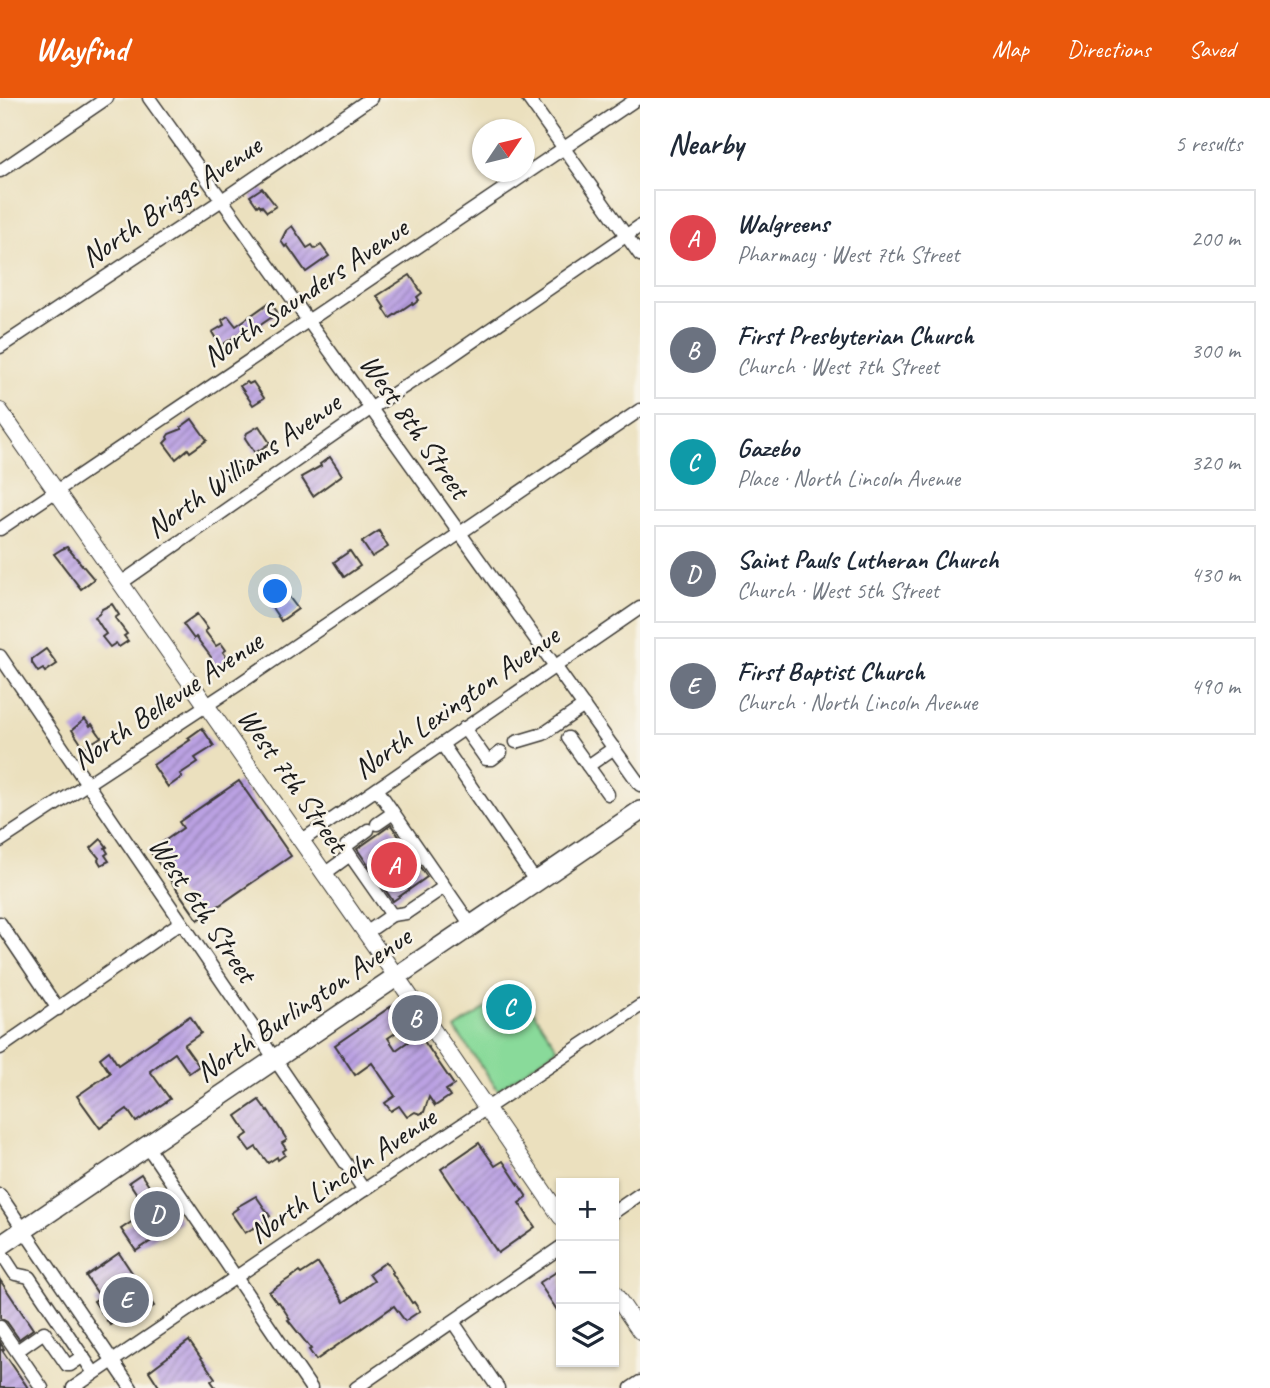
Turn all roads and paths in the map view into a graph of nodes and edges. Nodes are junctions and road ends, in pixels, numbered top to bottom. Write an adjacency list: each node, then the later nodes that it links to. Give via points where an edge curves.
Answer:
1 (107, 98): 7 (street)
2 (149, 98): 8 (street, West 8th Street)
3 (371, 98): 8 (street, North Briggs Avenue)
4 (528, 98): 6 (street)
5 (638, 98): 6 (street, North Saunders Avenue)
6 (564, 149): 10 (street); 12 (street, North Saunders Avenue)
7 (0, 170)
8 (222, 200): 12 (street, West 8th Street); 13 (street, North Briggs Avenue)
9 (640, 226): 10 (street, North Williams Avenue)
10 (626, 235): 11 (street); 14 (street, North Williams Avenue)
11 (640, 255)
12 (309, 321): 14 (street, West 8th Street); 17 (street, North Saunders Avenue)
13 (0, 347)
14 (370, 409): 19 (street, West 8th Street); 20 (street, North Williams Avenue)
15 (640, 410): 19 (street, North Bellevue Avenue)
16 (0, 411): 17 (main road, West 7th Street)
17 (56, 491): 18 (street, North Saunders Avenue); 20 (main road, West 7th Street)
18 (0, 529)
19 (459, 533): 23 (street, West 8th Street); 24 (street, North Bellevue Avenue)
20 (121, 583): 24 (main road, West 7th Street)
21 (640, 608): 23 (street, North Lexington Avenue)
22 (0, 656): 33 (street, West 6th Street)
23 (556, 666): 25 (street, West 8th Street); 26 (street, North Lexington Avenue)
24 (207, 706): 33 (street, North Bellevue Avenue); 40 (main road, West 7th Street)
25 (584, 706): 28 (street, via 542,734); 30 (street, West 8th Street)
26 (464, 728): 29 (street, North Lexington Avenue); 31 (street, via 486,759)
27 (568, 738): 32 (street)
28 (516, 742)
29 (442, 744): 35 (street, North Lexington Avenue); 43 (street)
30 (614, 748): 32 (street); 34 (street, West 8th Street)
31 (501, 752)
32 (588, 766): 36 (street)
33 (87, 785): 39 (street, North Bellevue Avenue); 46 (street, West 6th Street)
34 (640, 785)
35 (377, 789): 38 (street); 40 (street, North Lexington Avenue)
36 (608, 794)
37 (640, 811): 43 (highway, North Burlington Avenue)
38 (393, 813): 41 (street, via 346,846); 48 (street)
39 (0, 841)
40 (301, 841): 42 (main road, West 7th Street)
41 (350, 855): 42 (street); 45 (street)
42 (324, 874): 49 (main road, West 7th Street)
43 (536, 882): 48 (highway, North Burlington Avenue)
44 (444, 887): 45 (street, via 406,912)
45 (392, 915): 49 (street)
46 (181, 922): 52 (street); 54 (street, West 6th Street)
47 (0, 923): 52 (street)
48 (471, 925): 50 (highway, North Burlington Avenue)
49 (366, 933): 50 (main road, West 7th Street)
50 (396, 976): 54 (highway, North Burlington Avenue); 55 (main road, West 7th Street)
51 (640, 1006): 55 (street, North Lincoln Avenue)
52 (58, 1009): 53 (street)
53 (0, 1048)
54 (274, 1059): 56 (highway, North Burlington Avenue); 57 (street, West 6th Street)
55 (488, 1109): 57 (street, North Lincoln Avenue); 61 (main road, West 7th Street)
56 (147, 1146): 62 (highway, North Burlington Avenue); 65 (street)
57 (364, 1190): 65 (street, North Lincoln Avenue)
58 (640, 1194): 60 (street)
59 (0, 1195): 62 (street)
60 (619, 1209)
61 (556, 1210)
62 (24, 1230): 63 (highway, North Burlington Avenue); 66 (street)
63 (0, 1248): 68 (street, via 15,1274 29,1277)
64 (556, 1250): 69 (street)
65 (237, 1278): 75 (street, North Lincoln Avenue); 81 (street)
66 (70, 1298): 68 (street); 75 (street)
67 (619, 1300): 71 (main road)
68 (52, 1311): 72 (street); 74 (street)
69 (453, 1322): 82 (street); 83 (street)
70 (0, 1326): 73 (street)
71 (640, 1331)
72 (44, 1332): 73 (street); 74 (street, via 67,1365)
73 (17, 1351): 78 (street)
74 (83, 1356): 76 (street)
75 (113, 1361): 76 (street, North Lincoln Avenue); 80 (street)
76 (94, 1373): 79 (street, North Lincoln Avenue)
77 (640, 1382): 84 (street)
78 (42, 1388)
79 (73, 1388)
80 (131, 1388)
81 (311, 1388)
82 (356, 1388)
83 (498, 1388)
84 (631, 1388)

